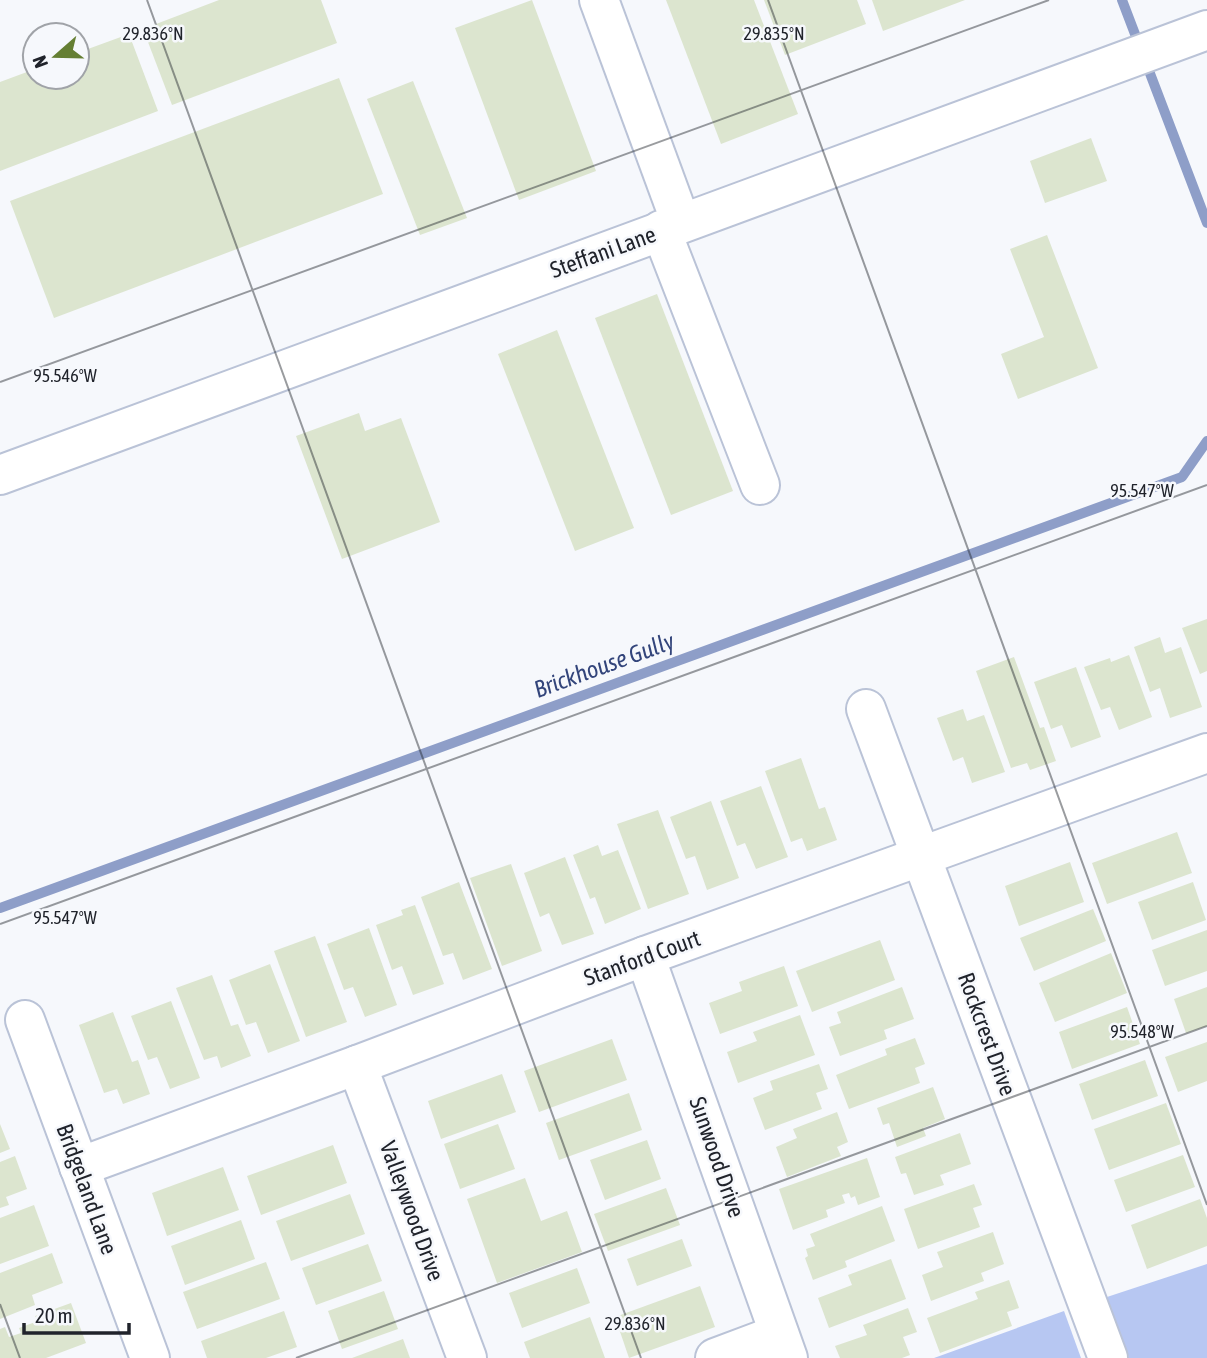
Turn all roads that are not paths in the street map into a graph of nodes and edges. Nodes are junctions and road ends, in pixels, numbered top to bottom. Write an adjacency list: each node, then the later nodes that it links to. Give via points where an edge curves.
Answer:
1 (599, 0): 3 (street)
2 (1207, 30): 3 (street, Steffani Lane)
3 (671, 227): 4 (street, Steffani Lane); 5 (street)
4 (0, 475)
5 (760, 485)
6 (866, 709): 8 (street, Rockcrest Drive)
7 (1207, 753): 8 (street, Stanford Court)
8 (921, 856): 9 (street, Stanford Court); 17 (street, Rockcrest Drive)
9 (645, 956): 11 (street, Stanford Court); 13 (street, Sunwood Drive)
10 (25, 1020): 12 (street, Bridgeland Lane)
11 (357, 1065): 12 (street, Stanford Court); 15 (street, Valleywood Drive)
12 (79, 1167): 14 (street, Bridgeland Lane)
13 (783, 1346): 16 (street)
14 (150, 1358)
15 (467, 1358)
16 (715, 1358)
17 (1108, 1358)

